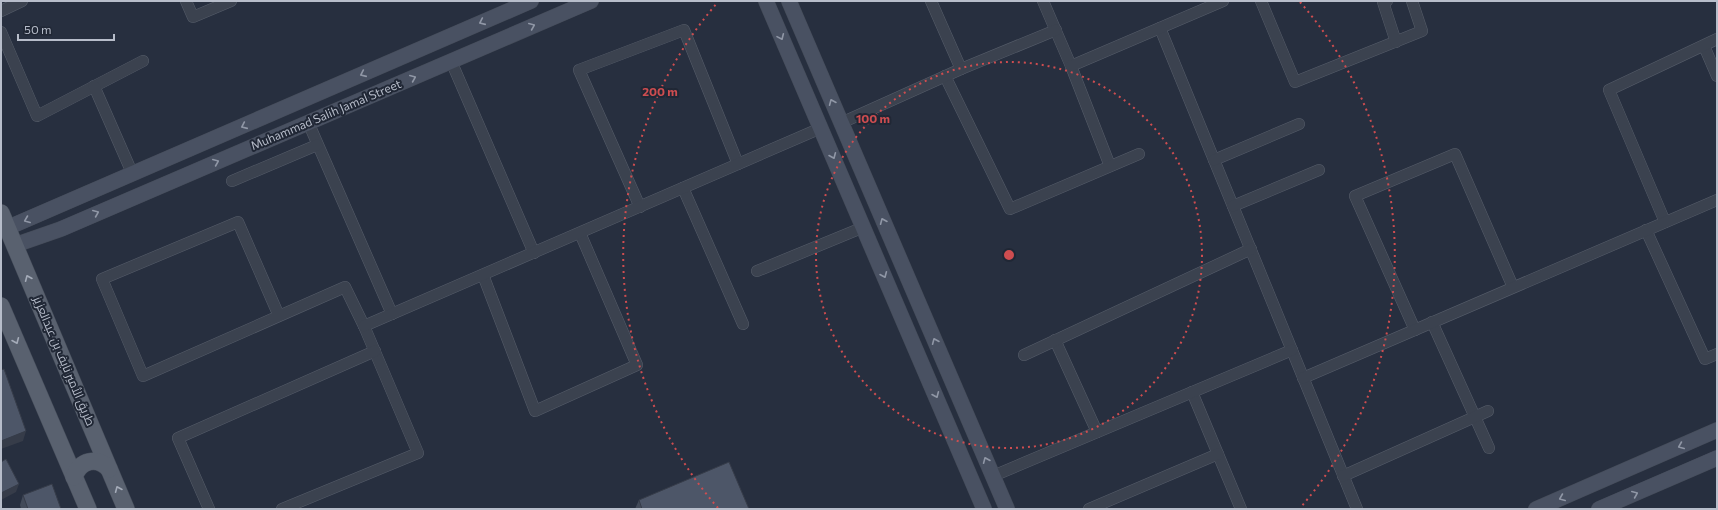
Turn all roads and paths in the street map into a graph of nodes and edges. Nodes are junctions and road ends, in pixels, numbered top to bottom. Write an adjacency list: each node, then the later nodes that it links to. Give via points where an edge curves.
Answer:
1 (22, 1): 14 (street)
2 (186, 1): 3 (street, via 193,16)
3 (231, 1)
4 (531, 1): 38 (street, Muhammad Salih Jamal Street, one-way to 38)
5 (591, 1): 22 (street, Muhammad Salih Jamal Street, one-way to 5)
6 (766, 1): 31 (street, one-way to 31)
7 (789, 1): 29 (street, one-way to 7)
8 (931, 1): 24 (street)
9 (1043, 1): 16 (street)
10 (1223, 1): 15 (street)
11 (1261, 1): 19 (street, via 1295,82)
12 (1386, 1): 19 (street, via 1383,2)
13 (1412, 1): 19 (street, via 1422,31)
14 (1, 11)
15 (1160, 28): 23 (street); 34 (street)
16 (1056, 30): 23 (street); 24 (street)
17 (1, 32): 27 (street, via 37,116)
18 (1717, 40): 20 (street)
19 (1396, 42)
20 (1704, 46): 26 (street); 45 (street, via 1609,90)
21 (143, 61): 27 (street)
22 (451, 61): 28 (street, Muhammad Salih Jamal Street, one-way to 22); 51 (street)
23 (1071, 66): 36 (street)
24 (961, 69): 25 (street)
25 (945, 76): 29 (street); 36 (street, via 1010,209)
26 (1717, 76)
27 (94, 86): 38 (street)
28 (308, 122): 32 (street); 49 (street, Muhammad Salih Jamal Street, one-way to 28, via 61,229)
29 (841, 123): 77 (street, one-way to 29)
30 (1299, 124): 34 (street)
31 (821, 128): 35 (street); 46 (street, one-way to 46)
32 (318, 145): 39 (street); 56 (street)
33 (1139, 154): 36 (street)
34 (1214, 160): 42 (street)
35 (738, 164): 40 (street); 43 (street, via 684,30 578,70)
36 (1110, 166)
37 (1320, 170): 42 (street)
38 (133, 175): 44 (street, Muhammad Salih Jamal Street, one-way to 44, via 47,212)
39 (232, 180)
40 (684, 188): 43 (street); 59 (street)
41 (1717, 200): 45 (street)
42 (1233, 206): 50 (street)
43 (640, 207): 48 (street)
44 (4, 221): 49 (main road, طريق الأمير نايف بن عبدالعزيز)
45 (1665, 222): 47 (street)
46 (864, 227): 52 (street); 84 (street, one-way to 84)
47 (1646, 230): 54 (street); 65 (street, via 1705,359)
48 (580, 233): 51 (street); 53 (street, via 638,365 535,411)
49 (15, 245): 76 (main road, طريق الأمير نايف بن عبدالعزيز, one-way to 49)
50 (1250, 249): 62 (street); 63 (street)
51 (534, 252): 53 (street)
52 (757, 271)
53 (483, 275): 56 (street)
54 (1514, 287): 58 (street); 61 (street, via 1455,154 1355,196)
55 (1, 306): 79 (main road, one-way to 79)
56 (392, 314): 60 (street)
57 (279, 316): 57 (street, via 238,222 102,279 143,376); 60 (street, via 345,287)
58 (1432, 322): 61 (street); 70 (street)
59 (743, 324)
60 (364, 326): 64 (street)
61 (1415, 330): 67 (street)
62 (1055, 340): 66 (street); 72 (street)
63 (1292, 350): 67 (street); 68 (street)
64 (374, 351): 82 (street, via 178,438); 83 (street, via 418,453)
65 (1717, 354)
66 (1024, 355)
67 (1303, 378): 78 (street)
68 (1192, 392): 72 (street); 74 (street)
69 (1488, 411): 70 (street)
70 (1475, 417): 73 (street); 78 (street)
71 (1717, 430): 89 (street, one-way to 89)
72 (1097, 432): 77 (street)
73 (1488, 448)
74 (1218, 454): 86 (street); 87 (street)
75 (1717, 458): 90 (street, one-way to 75)
76 (109, 469): 79 (main road, via 100,462 89,461 80,467); 81 (main road, طريق الأمير نايف بن عبدالعزيز, one-way to 76)
77 (993, 476): 85 (street)
78 (1344, 476): 88 (street)
79 (74, 477): 80 (main road)
80 (88, 509)
81 (126, 509)
82 (208, 509)
83 (282, 509)
84 (984, 509)
85 (1007, 509)
86 (1090, 509)
87 (1241, 509)
88 (1357, 509)
89 (1536, 509)
90 (1599, 509)

